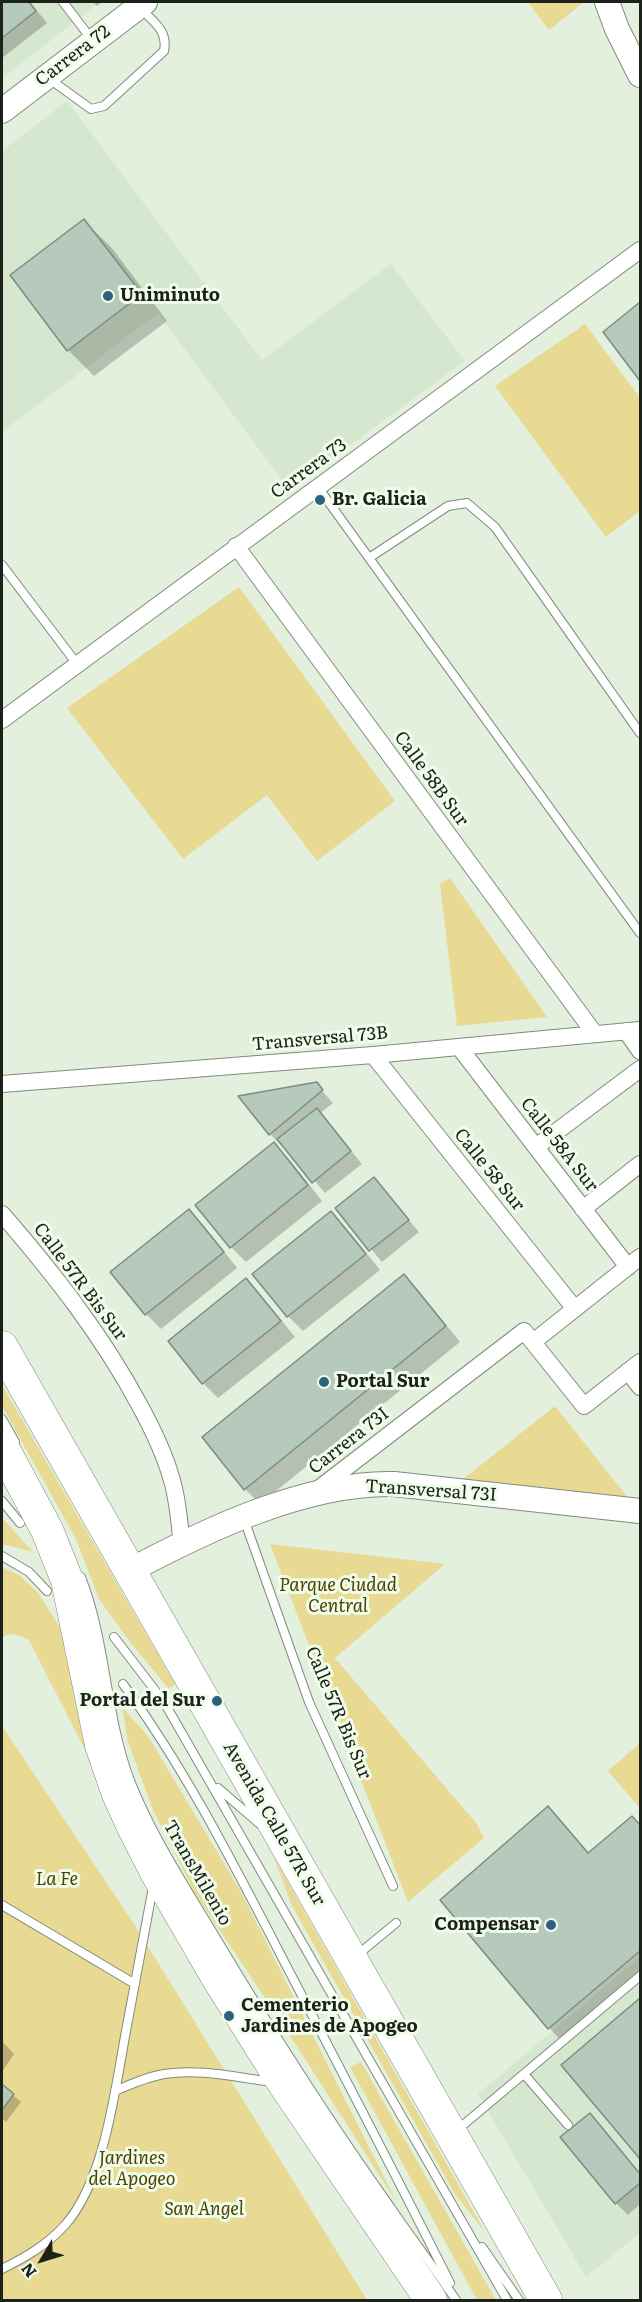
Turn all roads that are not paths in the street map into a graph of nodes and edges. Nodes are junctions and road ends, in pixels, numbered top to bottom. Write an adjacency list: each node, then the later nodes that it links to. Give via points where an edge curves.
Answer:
1 (63, 2): 4 (lane)
2 (607, 2): 5 (street)
3 (142, 4): 4 (street, Carrera 72); 6 (lane, via 161,29 166,40 164,51 104,106 92,109)
4 (93, 41): 6 (street, Carrera 72)
5 (640, 75)
6 (46, 77): 7 (street, Carrera 72)
7 (2, 111)
8 (640, 250): 9 (street, Carrera 73)
9 (317, 486): 10 (street, Carrera 73); 11 (lane)
10 (236, 546): 13 (street, Carrera 73); 18 (street, Calle 58B Sur)
11 (369, 558): 15 (lane, via 447,506 467,503 495,527); 16 (lane)
12 (2, 565): 13 (lane)
13 (77, 664): 14 (street, Carrera 73)
14 (2, 720)
15 (640, 733)
16 (640, 933)
17 (633, 1030): 18 (street, Transversal 73B); 20 (street)
18 (595, 1034): 19 (street, Transversal 73B)
19 (459, 1047): 21 (street, Transversal 73B); 24 (street, Calle 58A Sur)
20 (640, 1051)
21 (373, 1055): 23 (street, Transversal 73B); 29 (street, Calle 58 Sur)
22 (640, 1069): 24 (street)
23 (2, 1084)
24 (536, 1147): 26 (street, Calle 58A Sur)
25 (640, 1164): 26 (street)
26 (583, 1209): 28 (street, Calle 58A Sur)
27 (2, 1214): 41 (street, Calle 57R Bis Sur, via 67,1291 128,1383 171,1476)
28 (634, 1262): 29 (street, Carrera 73I)
29 (575, 1309): 30 (street, Carrera 73I)
30 (528, 1337): 32 (street, via 584,1406); 36 (street, Carrera 73I)
31 (2, 1347): 43 (highway, Avenida Calle 57R Sur)
32 (634, 1366): 33 (street)
33 (640, 1387)
34 (2, 1419): 35 (lane)
35 (10, 1447): 50 (highway, via 68,1580 101,1745 117,1794)
36 (313, 1494): 38 (street, Transversal 73I, via 354,1485 394,1484); 39 (street, Transversal 73I)
37 (2, 1501): 40 (lane)
38 (640, 1511)
39 (244, 1518): 41 (street, Transversal 73I); 51 (lane, Calle 57R Bis Sur, via 309,1702)
40 (20, 1523)
41 (182, 1544): 43 (street, Transversal 73I)
42 (2, 1556): 45 (lane, via 29,1572)
43 (129, 1571): 49 (highway, Avenida Calle 57R Sur)
44 (79, 1572): 65 (lane, TransMilenio, via 96,1630 120,1753 145,1815 233,1966 313,2092)
45 (47, 1591)
46 (114, 1637): 48 (lane, via 164,1702)
47 (123, 1684): 65 (lane, TransMilenio, via 149,1719 235,1866 385,2152)
48 (213, 1784): 49 (lane); 62 (lane)
49 (286, 1846): 54 (highway, Avenida Calle 57R Sur)
50 (156, 1872): 56 (lane); 58 (highway)
51 (393, 1886)
52 (2, 1905): 56 (lane)
53 (396, 1923): 54 (lane)
54 (351, 1960): 61 (highway, Avenida Calle 57R Sur)
55 (640, 1976): 57 (lane)
56 (135, 1984): 59 (lane)
57 (524, 2073): 60 (lane); 61 (lane)
58 (284, 2084): 59 (lane, via 191,2072 164,2074); 64 (highway)
59 (115, 2091): 63 (lane, via 103,2145 79,2206 47,2243)
60 (568, 2125)
61 (451, 2135): 68 (highway, Avenida Calle 57R Sur)
62 (453, 2207): 66 (lane); 67 (lane)
63 (2, 2269)
64 (431, 2301)
65 (458, 2301)
66 (507, 2301)
67 (519, 2301)
68 (546, 2301)

